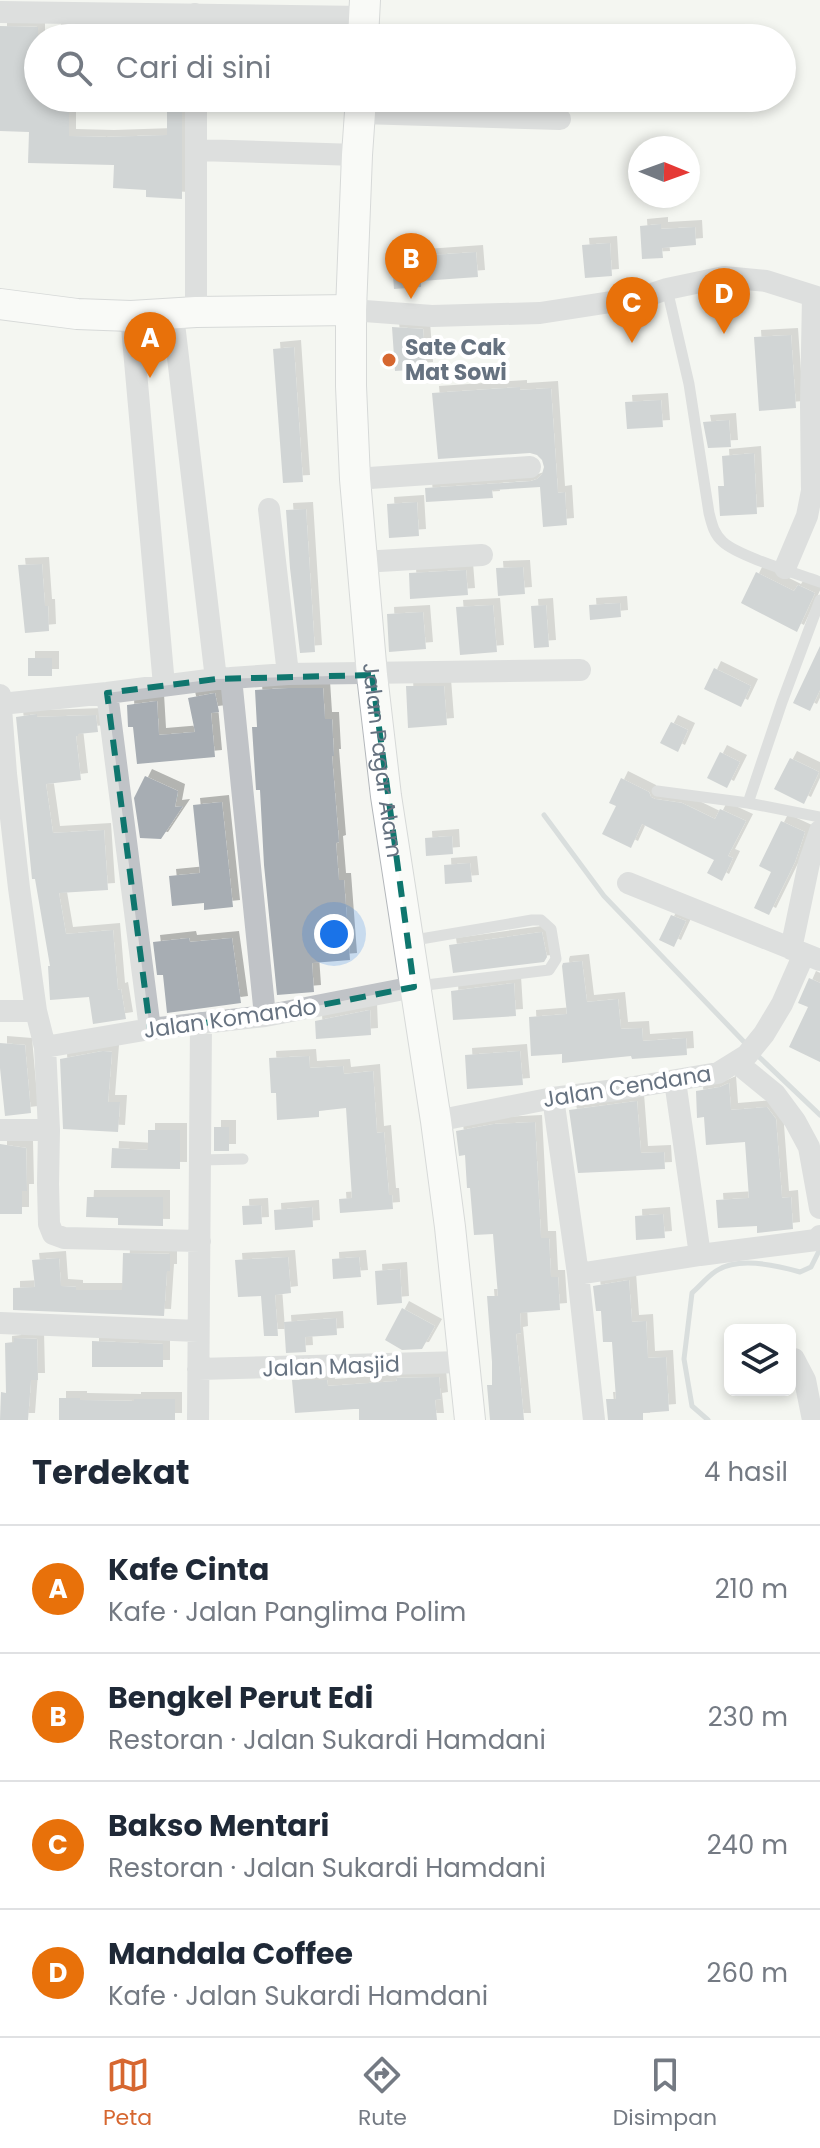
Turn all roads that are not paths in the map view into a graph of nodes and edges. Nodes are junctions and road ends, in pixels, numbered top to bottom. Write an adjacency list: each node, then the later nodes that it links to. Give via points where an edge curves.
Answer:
1 (0, 12): 2 (street)
2 (195, 14): 3 (street); 4 (street)
3 (364, 18)
4 (195, 24)
5 (196, 112): 9 (street)
6 (361, 112): 10 (street, Jalan Pagar Alam)
7 (509, 112): 8 (street)
8 (560, 119)
9 (197, 150): 10 (street); 15 (street)
10 (357, 155): 14 (street, Jalan Pagar Alam)
11 (667, 289): 12 (street, via 724,277 766,281); 14 (street, via 540,313 446,316); 22 (lane, via 713,531 725,544)
12 (817, 298): 22 (street, via 812,491)
13 (0, 304): 16 (street)
14 (351, 310): 15 (street); 18 (street, Jalan Pagar Alam)
15 (185, 313): 16 (street); 28 (street)
16 (131, 316): 29 (street)
17 (530, 467): 18 (street)
18 (355, 479): 21 (street, Jalan Pagar Alam)
19 (269, 509): 26 (street)
20 (482, 555): 21 (street)
21 (362, 562): 27 (street, Jalan Pagar Alam)
22 (785, 568): 23 (lane)
23 (820, 582)
24 (820, 600): 34 (lane)
25 (580, 670): 27 (street)
26 (288, 674): 27 (street); 28 (street)
27 (372, 675): 39 (street, Jalan Pagar Alam)
28 (224, 678): 29 (street); 44 (street)
29 (164, 685): 30 (street)
30 (107, 693): 31 (street); 46 (street)
31 (1, 699): 32 (street)
32 (3, 774): 38 (street)
33 (657, 791): 34 (lane)
34 (748, 803): 35 (lane)
35 (820, 817)
36 (820, 831): 40 (street, via 809,863)
37 (628, 883): 40 (street)
38 (10, 889): 43 (street)
39 (409, 942): 41 (street, Jalan Pagar Alam); 41 (lane, via 541,920 551,929 556,959 549,970)
40 (805, 954): 48 (street, via 782,1004)
41 (414, 987): 44 (street, Jalan Komando); 51 (street, Jalan Pagar Alam)
42 (0, 1011): 43 (street)
43 (36, 1011): 47 (street)
44 (265, 1016): 45 (street, Jalan Komando)
45 (201, 1023): 46 (street, Jalan Komando); 55 (street)
46 (150, 1029): 47 (street, Jalan Komando)
47 (45, 1047): 53 (street)
48 (742, 1059): 49 (street, Jalan Cendana, via 718,1073); 56 (street, via 775,1094 809,1147)
49 (675, 1081): 50 (street, Jalan Cendana); 59 (street)
50 (553, 1098): 51 (street, Jalan Cendana); 60 (street)
51 (436, 1121): 63 (street, Jalan Pagar Alam)
52 (0, 1130): 53 (street)
53 (49, 1130): 58 (street, via 53,1234)
54 (243, 1159): 55 (lane)
55 (201, 1160): 58 (street)
56 (820, 1208)
57 (820, 1236): 59 (street)
58 (200, 1241): 62 (street)
59 (700, 1255): 60 (street)
60 (578, 1274): 68 (street)
61 (0, 1323): 62 (street)
62 (198, 1331): 65 (street)
63 (463, 1362): 65 (street, Jalan Masjid); 67 (street, Jalan Pagar Alam)
64 (796, 1363): 69 (street)
65 (198, 1369): 66 (street)
66 (198, 1420)
67 (470, 1420)
68 (594, 1420)
69 (813, 1420)

